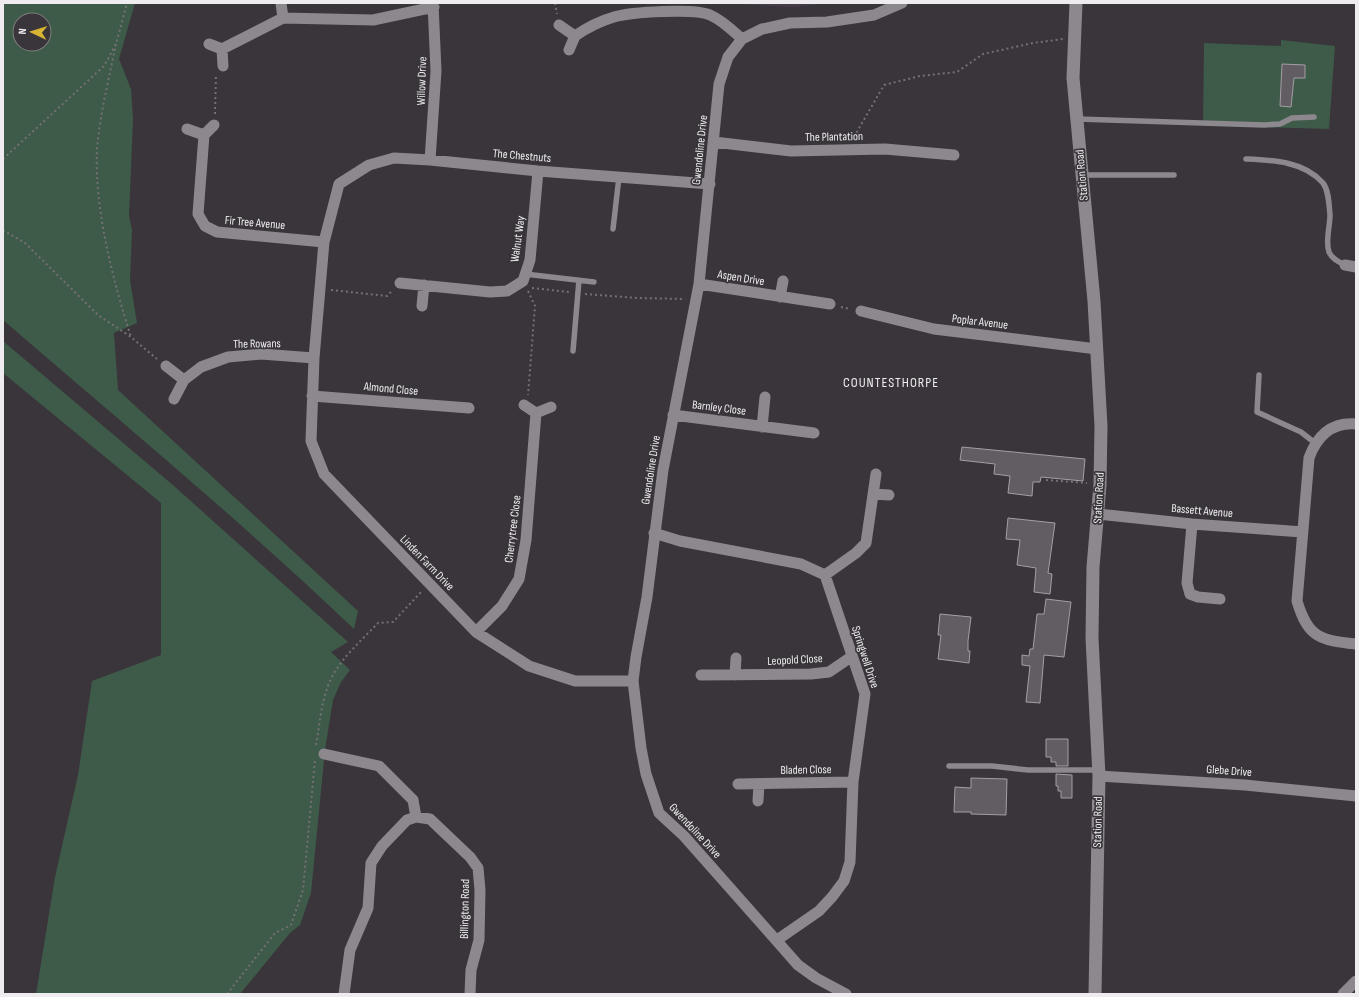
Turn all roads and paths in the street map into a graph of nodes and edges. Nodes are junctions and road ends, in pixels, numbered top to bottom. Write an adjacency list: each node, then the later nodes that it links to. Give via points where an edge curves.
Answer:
1 (127, 3): 11 (path)
2 (281, 3): 6 (street)
3 (902, 3): 10 (street, Gwendoline Drive, via 874,14 827,22 790,23 762,29)
4 (1076, 3): 9 (street, Station Road)
5 (434, 5): 6 (street, via 374,20); 26 (street, Willow Drive, via 436,71)
6 (283, 18): 13 (street)
7 (558, 25): 8 (street)
8 (576, 36): 10 (street, via 593,24 616,16 685,12 709,14); 14 (street)
9 (1074, 38): 17 (street, Station Road, via 1073,78); 22 (path, via 1033,43 983,54 957,72 920,76 884,85)
10 (742, 39): 21 (street, Gwendoline Drive, via 728,57 720,84)
11 (116, 44): 24 (path, via 104,66); 51 (path, via 100,126 97,171 109,255 117,294)
12 (209, 44): 13 (street)
13 (222, 49): 15 (street)
14 (569, 50)
15 (223, 66): 18 (path, via 216,72)
16 (1314, 117): 17 (lane, via 1292,118 1280,124 1264,125)
17 (1077, 119): 28 (street, Station Road)
18 (214, 125): 20 (street)
19 (186, 129): 20 (street)
20 (204, 135): 35 (street, Fir Tree Avenue, via 198,214 205,226 217,232)
21 (714, 142): 22 (street, The Plantation, via 792,151); 32 (street, Gwendoline Drive)
22 (847, 151): 23 (street, The Plantation, via 885,149)
23 (954, 155)
24 (3, 159)
25 (1246, 159): 36 (lane, via 1276,160 1293,165 1311,174 1323,184 1329,200 1329,252 1335,260)
26 (430, 160): 27 (street, The Chestnuts); 31 (street, The Chestnuts, via 394,158 369,165)
27 (538, 171): 30 (street, The Chestnuts); 37 (street, Walnut Way, via 530,260)
28 (1083, 175): 29 (lane); 52 (street, Station Road)
29 (1174, 175)
30 (619, 177): 32 (street, The Chestnuts); 33 (lane)
31 (339, 184): 35 (street, Linden Farm Drive)
32 (710, 184): 42 (street, Gwendoline Drive)
33 (614, 229)
34 (3, 230): 51 (path, via 25,243 98,315)
35 (324, 242): 44 (street, Linden Farm Drive)
36 (1351, 266)
37 (525, 274): 38 (lane); 43 (street, Walnut Way, via 523,281 507,290 490,292)
38 (579, 280): 40 (lane); 45 (lane)
39 (783, 281): 46 (street)
40 (594, 282)
41 (400, 283): 43 (street, Walnut Way); 44 (path, via 388,296)
42 (699, 284): 46 (street, Aspen Drive); 47 (street, Gwendoline Drive)
43 (424, 285): 49 (street)
44 (320, 289): 54 (street, Linden Farm Drive)
45 (578, 293): 47 (path); 53 (lane); 61 (path, via 527,288 535,306 528,398)
46 (780, 297): 48 (street, Aspen Drive)
47 (696, 299): 65 (street, Gwendoline Drive)
48 (830, 304): 50 (path)
49 (422, 306)
50 (861, 311): 52 (street, Poplar Avenue, via 934,330)
51 (131, 337): 55 (path)
52 (1097, 349): 72 (street, Station Road, via 1101,426)
53 (573, 351)
54 (314, 358): 57 (street, The Rowans, via 261,354 228,357 202,367); 58 (street, Linden Farm Drive)
55 (166, 366): 57 (street)
56 (1259, 375): 69 (lane, via 1257,412 1301,432)
57 (184, 380): 60 (street, The Rowans)
58 (312, 396): 63 (street, Almond Close); 80 (street, Linden Farm Drive, via 312,441 324,474)
59 (765, 397): 67 (street, Barnley Close)
60 (174, 399)
61 (524, 405): 64 (street)
62 (551, 407): 64 (street)
63 (469, 408)
64 (536, 413): 82 (street, Cherrytree Close, via 526,540 519,579 502,606)
65 (673, 415): 67 (street, Barnley Close); 78 (street, Gwendoline Drive)
66 (1356, 424): 69 (street, via 1348,423 1329,429)
67 (762, 427): 68 (street, Barnley Close)
68 (814, 433)
69 (1315, 444): 77 (street, via 1309,458)
70 (876, 474): 73 (street)
71 (1046, 480): 72 (path)
72 (1100, 485): 75 (street, Station Road)
73 (874, 494): 74 (street); 79 (street, via 866,543)
74 (889, 495)
75 (1098, 514): 76 (street, Bassett Avenue); 91 (street, Station Road, via 1093,567 1092,648)
76 (1192, 524): 77 (street, Bassett Avenue); 81 (street, via 1187,583 1190,594)
77 (1303, 532): 83 (street, via 1297,601 1301,616 1312,632 1326,641)
78 (654, 533): 79 (street, via 680,541 801,564); 88 (street, Gwendoline Drive, via 647,597)
79 (825, 575): 84 (street, Springwell Drive)
80 (429, 584): 82 (street, Linden Farm Drive); 89 (path, via 393,622 378,623 331,678 324,697)
81 (1220, 599)
82 (476, 632): 88 (street, Linden Farm Drive, via 529,666 576,681)
83 (1356, 644)
84 (851, 657): 87 (street, Leopold Close, via 829,672); 92 (street, Springwell Drive, via 865,694)
85 (736, 658): 87 (street)
86 (700, 675): 87 (street, Leopold Close)
87 (736, 675)
88 (633, 681): 98 (street, Gwendoline Drive, via 646,774 659,813 684,836)
89 (318, 752): 97 (street, via 379,766 412,800); 100 (path, via 303,890 291,925 275,933)
90 (949, 766): 91 (lane, via 992,766)
91 (1099, 773): 95 (street, Glebe Drive); 104 (street, Station Road)
92 (853, 782): 94 (street, Bladen Close); 98 (street, Springwell Drive, via 850,862 844,881 819,911)
93 (738, 784): 94 (street, Bladen Close)
94 (759, 784): 96 (street)
95 (1356, 796)
96 (758, 801)
97 (416, 817): 101 (street, via 407,820 371,863 368,908 350,950); 102 (street, Billington Road, via 430,818 478,868 479,940)
98 (777, 940): 103 (street, Gwendoline Drive, via 798,965)
99 (1356, 981): 105 (street)
100 (226, 994)
101 (344, 994)
102 (470, 994)
103 (846, 994)
104 (1095, 994)
105 (1343, 994)

